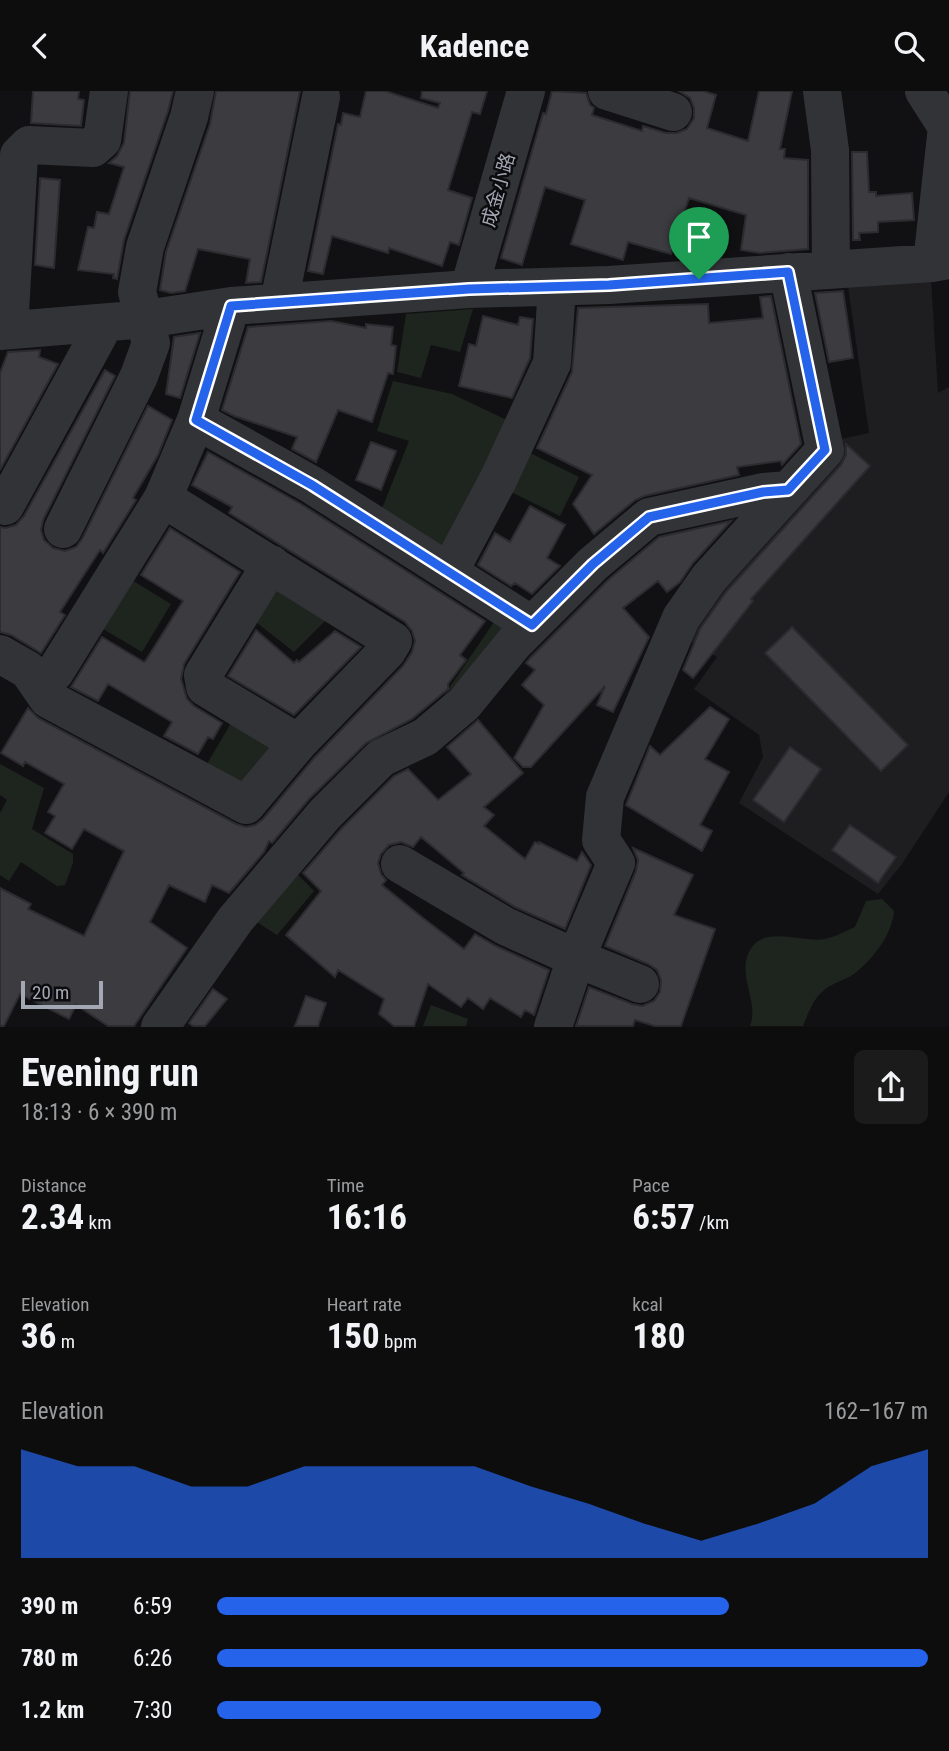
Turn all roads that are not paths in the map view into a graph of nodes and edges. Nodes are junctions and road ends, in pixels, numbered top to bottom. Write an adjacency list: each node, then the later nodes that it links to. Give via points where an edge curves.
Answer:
1 (109, 91): 18 (street, via 102,140 93,148 29,145 19,155)
2 (195, 91): 16 (street, via 145,247 137,292)
3 (526, 91): 13 (street, 成金小路)
4 (607, 91): 8 (street)
5 (822, 91): 10 (street, via 830,150)
6 (924, 91): 9 (street, via 947,127)
7 (321, 97): 14 (street)
8 (673, 112)
9 (940, 261): 10 (street)
10 (831, 269): 11 (street)
11 (788, 272): 12 (street); 20 (street, via 825,450)
12 (557, 287): 13 (street); 25 (street, via 552,363)
13 (469, 289): 14 (street)
14 (279, 302): 15 (street)
15 (231, 306): 16 (street); 19 (street)
16 (146, 319): 17 (street); 23 (street, via 151,342 139,376)
17 (105, 323): 18 (street); 22 (street)
18 (5, 330)
19 (196, 420): 21 (street); 25 (street, via 312,485)
20 (788, 490): 26 (street, via 649,517); 31 (street, via 709,577 681,618 605,797 601,839 616,863)
21 (163, 498): 24 (street); 28 (street, via 55,672)
22 (5, 506)
23 (63, 529)
24 (271, 564): 29 (street, via 203,675 205,687); 29 (street, via 393,641)
25 (450, 572): 26 (street)
26 (532, 625): 33 (street, via 464,704 425,737 381,758 325,814 235,920)
27 (0, 654): 28 (street, via 28,670)
28 (40, 685): 29 (street, via 48,699 246,805)
29 (298, 743)
30 (400, 864): 31 (street, via 505,926)
31 (576, 958): 32 (street); 34 (street)
32 (640, 984)
33 (160, 1027)
34 (553, 1027)

